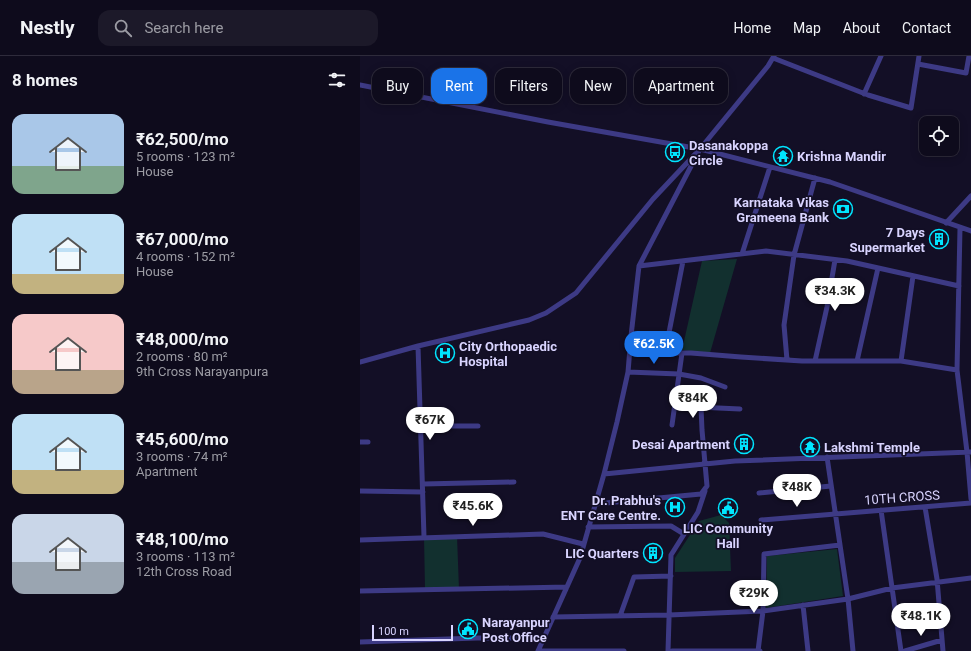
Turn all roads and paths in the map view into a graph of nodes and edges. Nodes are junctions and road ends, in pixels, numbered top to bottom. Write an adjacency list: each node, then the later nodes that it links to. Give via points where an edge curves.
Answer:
1 (881, 56): 8 (street)
2 (919, 56): 5 (street)
3 (969, 56): 6 (street)
4 (773, 57): 8 (street); 9 (street)
5 (918, 64): 6 (street); 8 (street, via 911,108)
6 (969, 74)
7 (360, 84): 9 (street, via 548,122)
8 (864, 94)
9 (700, 149): 10 (street); 20 (street); 24 (street, via 653,199 576,293 546,313 529,320)
10 (770, 167): 11 (street); 16 (street)
11 (815, 178): 13 (street); 17 (street)
12 (971, 196): 13 (street)
13 (946, 223): 14 (street)
14 (960, 228): 15 (street); 23 (street)
15 (971, 231)
16 (742, 254): 17 (street, via 766,251); 19 (street)
17 (794, 255): 18 (street); 28 (street, via 784,325)
18 (835, 260): 21 (street); 29 (street)
19 (683, 261): 20 (street); 26 (street)
20 (639, 266): 25 (street)
21 (878, 268): 22 (street); 30 (street)
22 (913, 276): 23 (street); 31 (street)
23 (959, 286): 33 (street)
24 (418, 346): 32 (street); 41 (street)
25 (630, 353): 26 (street); 34 (street)
26 (666, 353): 27 (street)
27 (682, 353): 28 (street); 35 (street)
28 (787, 360): 29 (street)
29 (815, 361): 30 (street)
30 (857, 361): 31 (street)
31 (901, 361): 33 (street)
32 (360, 362)
33 (957, 370): 45 (street)
34 (628, 372): 35 (street); 48 (street)
35 (679, 374): 36 (street, via 701,378); 37 (street)
36 (725, 387)
37 (675, 406): 38 (street); 40 (street)
38 (701, 407): 39 (street); 47 (street)
39 (740, 409)
40 (672, 425)
41 (421, 426): 42 (street); 50 (street)
42 (478, 426)
43 (360, 442): 44 (street)
44 (368, 442)
45 (969, 452): 46 (street); 56 (street)
46 (827, 457): 47 (street); 52 (street)
47 (704, 464): 48 (street); 51 (street)
48 (604, 474): 58 (street)
49 (514, 482): 50 (street)
50 (423, 484): 54 (street)
51 (707, 486): 58 (street, via 701,494 691,496); 64 (street, via 698,512)
52 (831, 486): 55 (street); 61 (street)
53 (360, 491): 54 (street)
54 (423, 492): 65 (street)
55 (759, 493)
56 (971, 499)
57 (971, 503): 59 (street, 10TH CROSS)
58 (595, 504): 63 (street)
59 (925, 507): 60 (street, 10TH CROSS); 71 (street)
60 (881, 510): 61 (street, 10TH CROSS); 73 (street)
61 (835, 514): 62 (street, 10TH CROSS); 68 (street)
62 (761, 520)
63 (588, 527): 64 (street, via 671,526); 67 (street)
64 (684, 534): 69 (street, via 671,555)
65 (424, 537): 66 (street); 67 (street, via 543,534)
66 (360, 540)
67 (584, 544): 72 (street)
68 (840, 545): 75 (street); 77 (street, via 764,554)
69 (671, 576): 78 (street); 79 (street, via 634,577)
70 (971, 578): 71 (street)
71 (938, 582): 73 (street); 82 (street)
72 (566, 587): 74 (street); 80 (street)
73 (892, 588): 75 (street); 91 (street)
74 (360, 591)
75 (848, 599): 76 (street); 90 (street)
76 (803, 605): 77 (street); 89 (street)
77 (763, 611): 78 (street); 88 (street)
78 (669, 615): 79 (street); 86 (street)
79 (620, 616): 80 (street)
80 (553, 617): 81 (street)
81 (543, 638): 83 (street); 84 (street)
82 (942, 640): 92 (street); 93 (street)
83 (360, 642)
84 (538, 651): 85 (street)
85 (624, 651)
86 (668, 651)
87 (672, 651): 88 (street)
88 (759, 651)
89 (808, 651)
90 (853, 651)
91 (901, 651)
92 (905, 651)
93 (943, 651)

